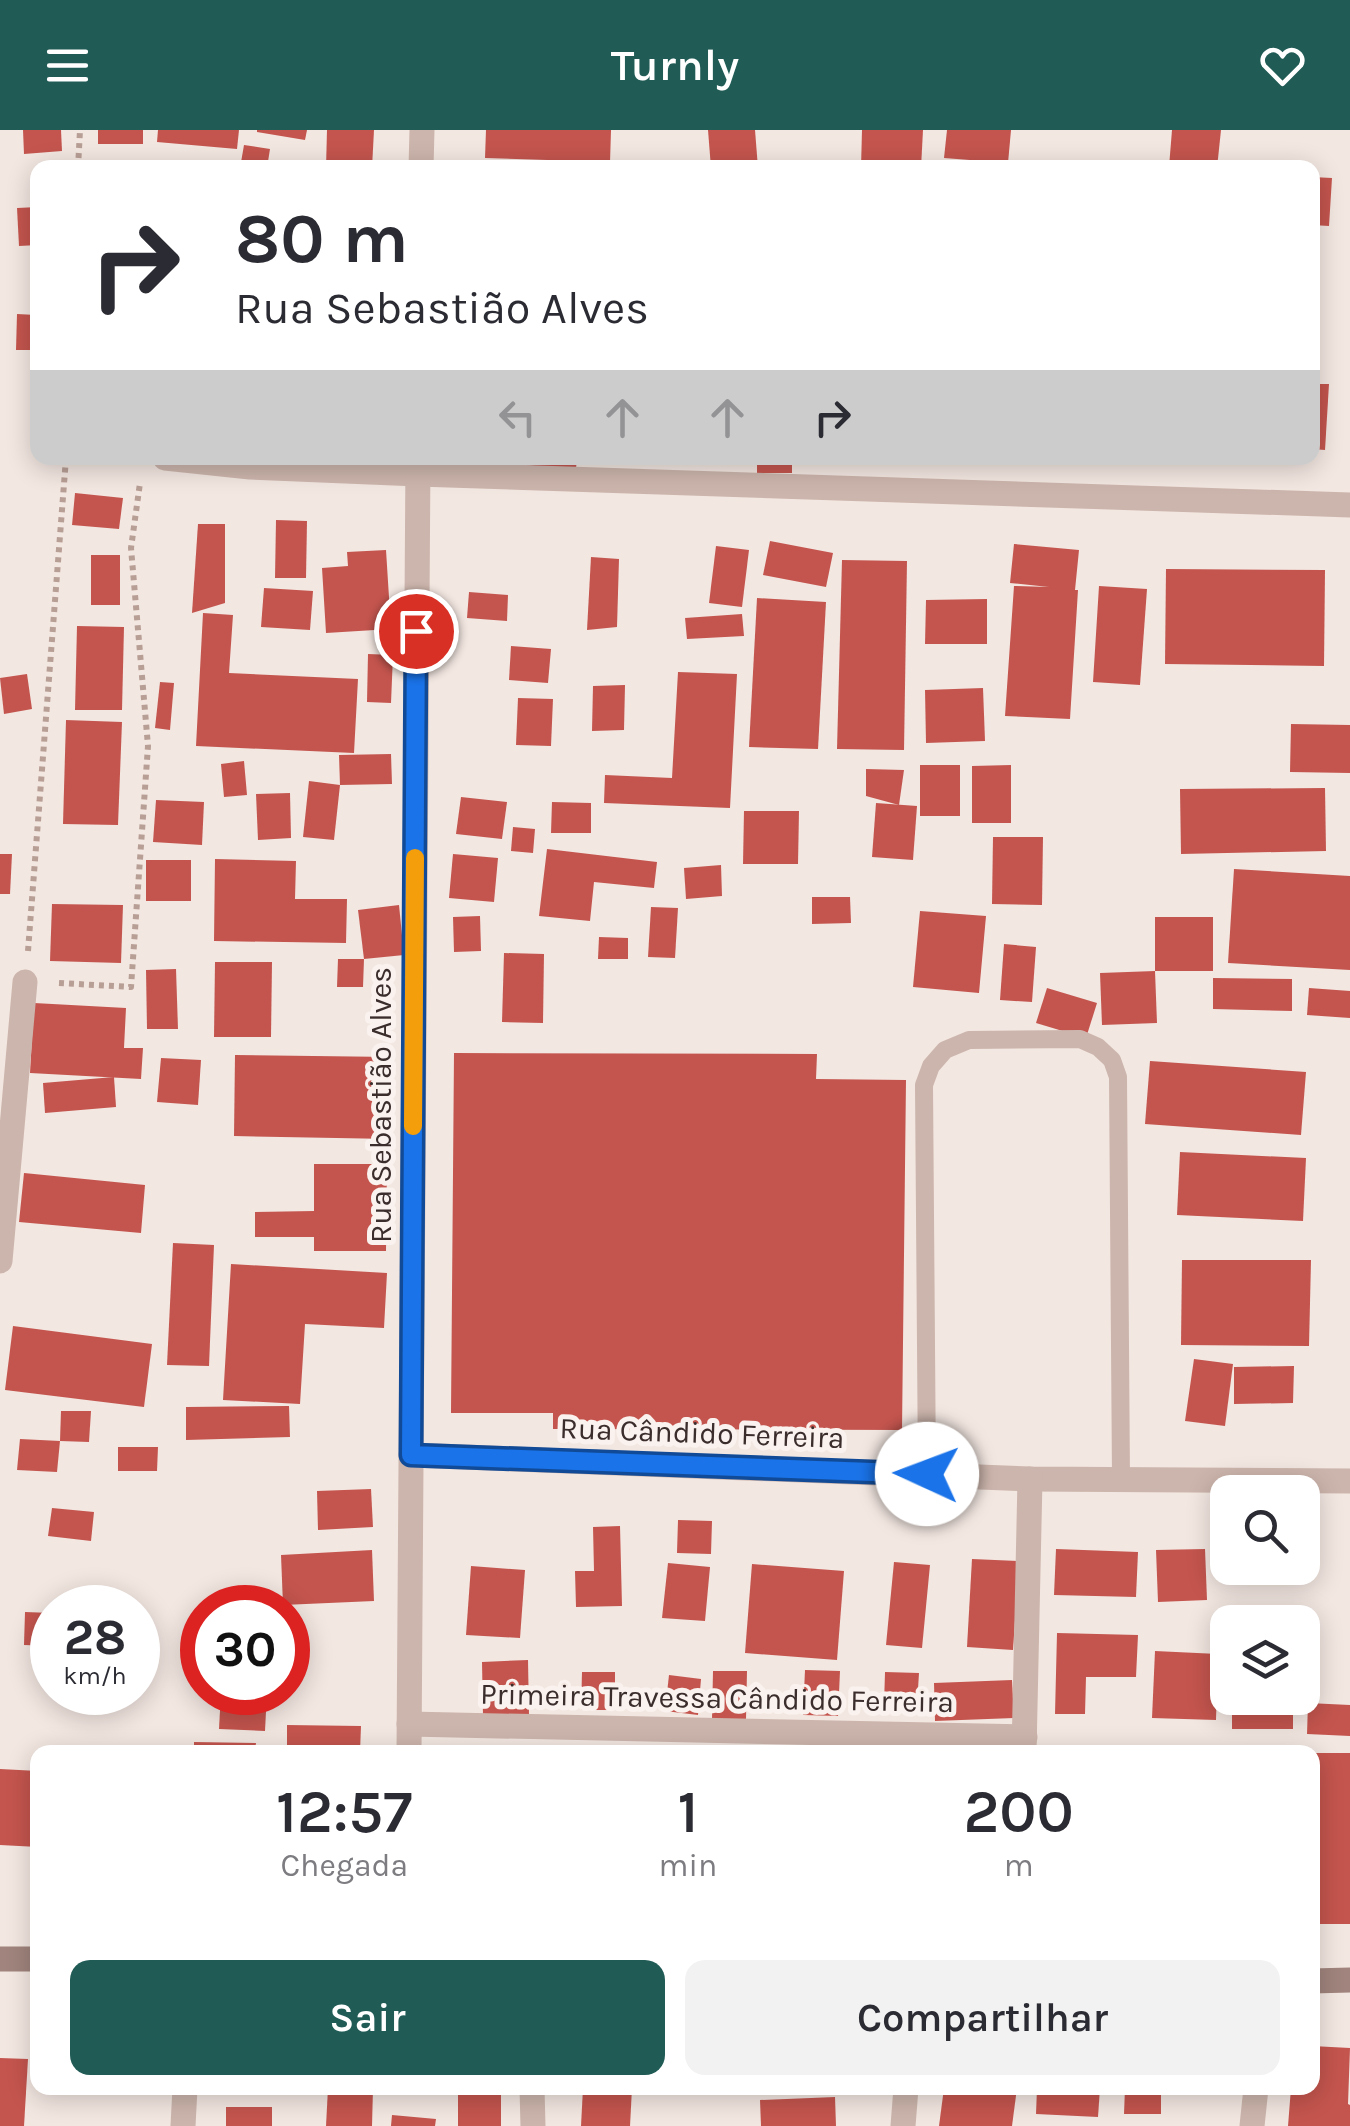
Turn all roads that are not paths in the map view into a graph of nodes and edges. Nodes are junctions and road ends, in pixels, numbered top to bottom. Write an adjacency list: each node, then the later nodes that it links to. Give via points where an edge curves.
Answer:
1 (422, 130): 2 (street)
2 (421, 160)
3 (231, 465): 4 (street)
4 (418, 466): 5 (street); 8 (street, Rua Sebastião Alves)
5 (1350, 505)
6 (25, 982): 7 (street)
7 (0, 1260)
8 (411, 1455): 9 (street, Rua Cândido Ferreira); 13 (street, Rua Sebastião Alves)
9 (927, 1474): 10 (street, Rua Cândido Ferreira); 11 (lane, via 924,1085 945,1050 969,1040 1080,1039 1098,1046 1118,1077)
10 (1030, 1479): 11 (street, Rua Cândido Ferreira); 15 (street, Primeira Travessa Cândido Ferreira)
11 (1121, 1479): 12 (street, Rua Cândido Ferreira)
12 (1350, 1481)
13 (408, 1724): 14 (street, Rua Sebastião Alves); 15 (street, Primeira Travessa Cândido Ferreira)
14 (409, 1745)
15 (1025, 1745)
16 (0, 1958): 17 (main road)
17 (30, 1959)
18 (1350, 1980): 19 (main road)
19 (1320, 1981)
20 (185, 2095): 24 (street)
21 (532, 2095): 25 (street)
22 (905, 2095): 26 (street)
23 (1255, 2095): 27 (street)
24 (183, 2126)
25 (533, 2126)
26 (903, 2126)
27 (1252, 2126)

